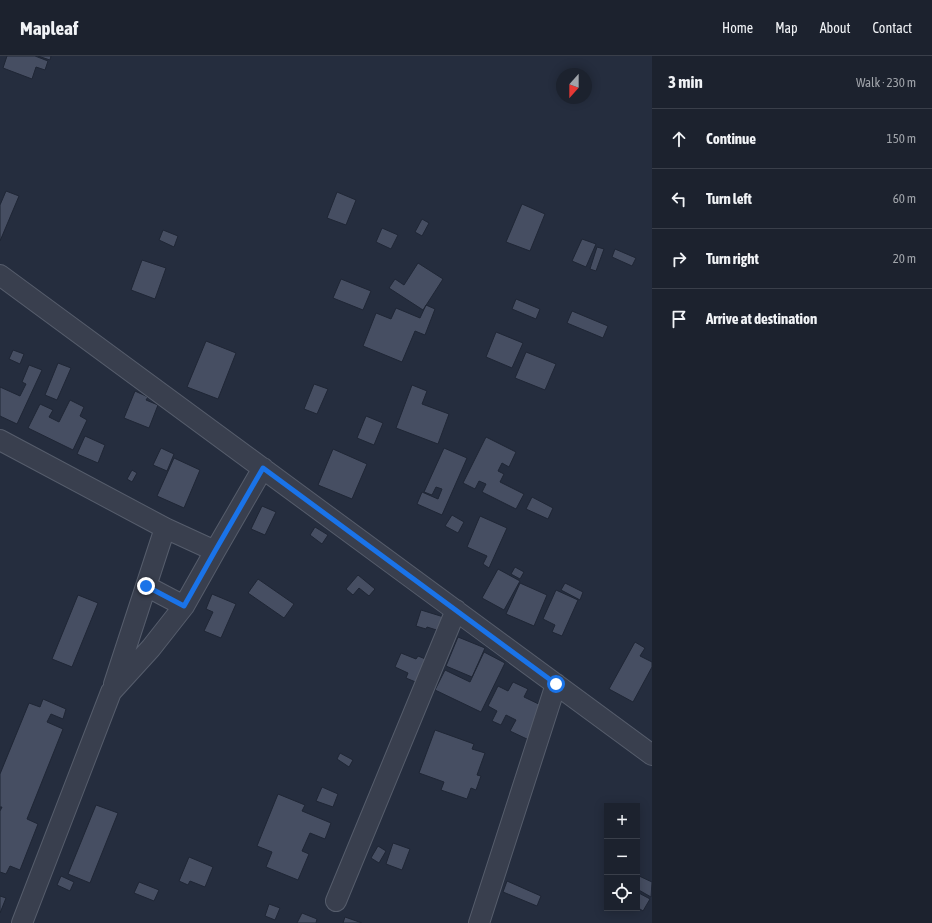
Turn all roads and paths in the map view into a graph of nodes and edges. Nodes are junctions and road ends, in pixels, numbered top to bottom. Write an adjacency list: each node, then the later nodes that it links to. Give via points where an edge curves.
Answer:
1 (0, 275): 3 (street)
2 (0, 440): 4 (street)
3 (263, 468): 5 (street); 8 (street)
4 (165, 528): 5 (street); 6 (street)
5 (215, 551): 7 (street)
6 (146, 586): 7 (street); 10 (street)
7 (184, 606): 10 (street)
8 (456, 610): 9 (street); 12 (street)
9 (556, 684): 11 (street); 14 (street)
10 (112, 692): 13 (street)
11 (652, 755)
12 (336, 901)
13 (22, 923)
14 (479, 923)

